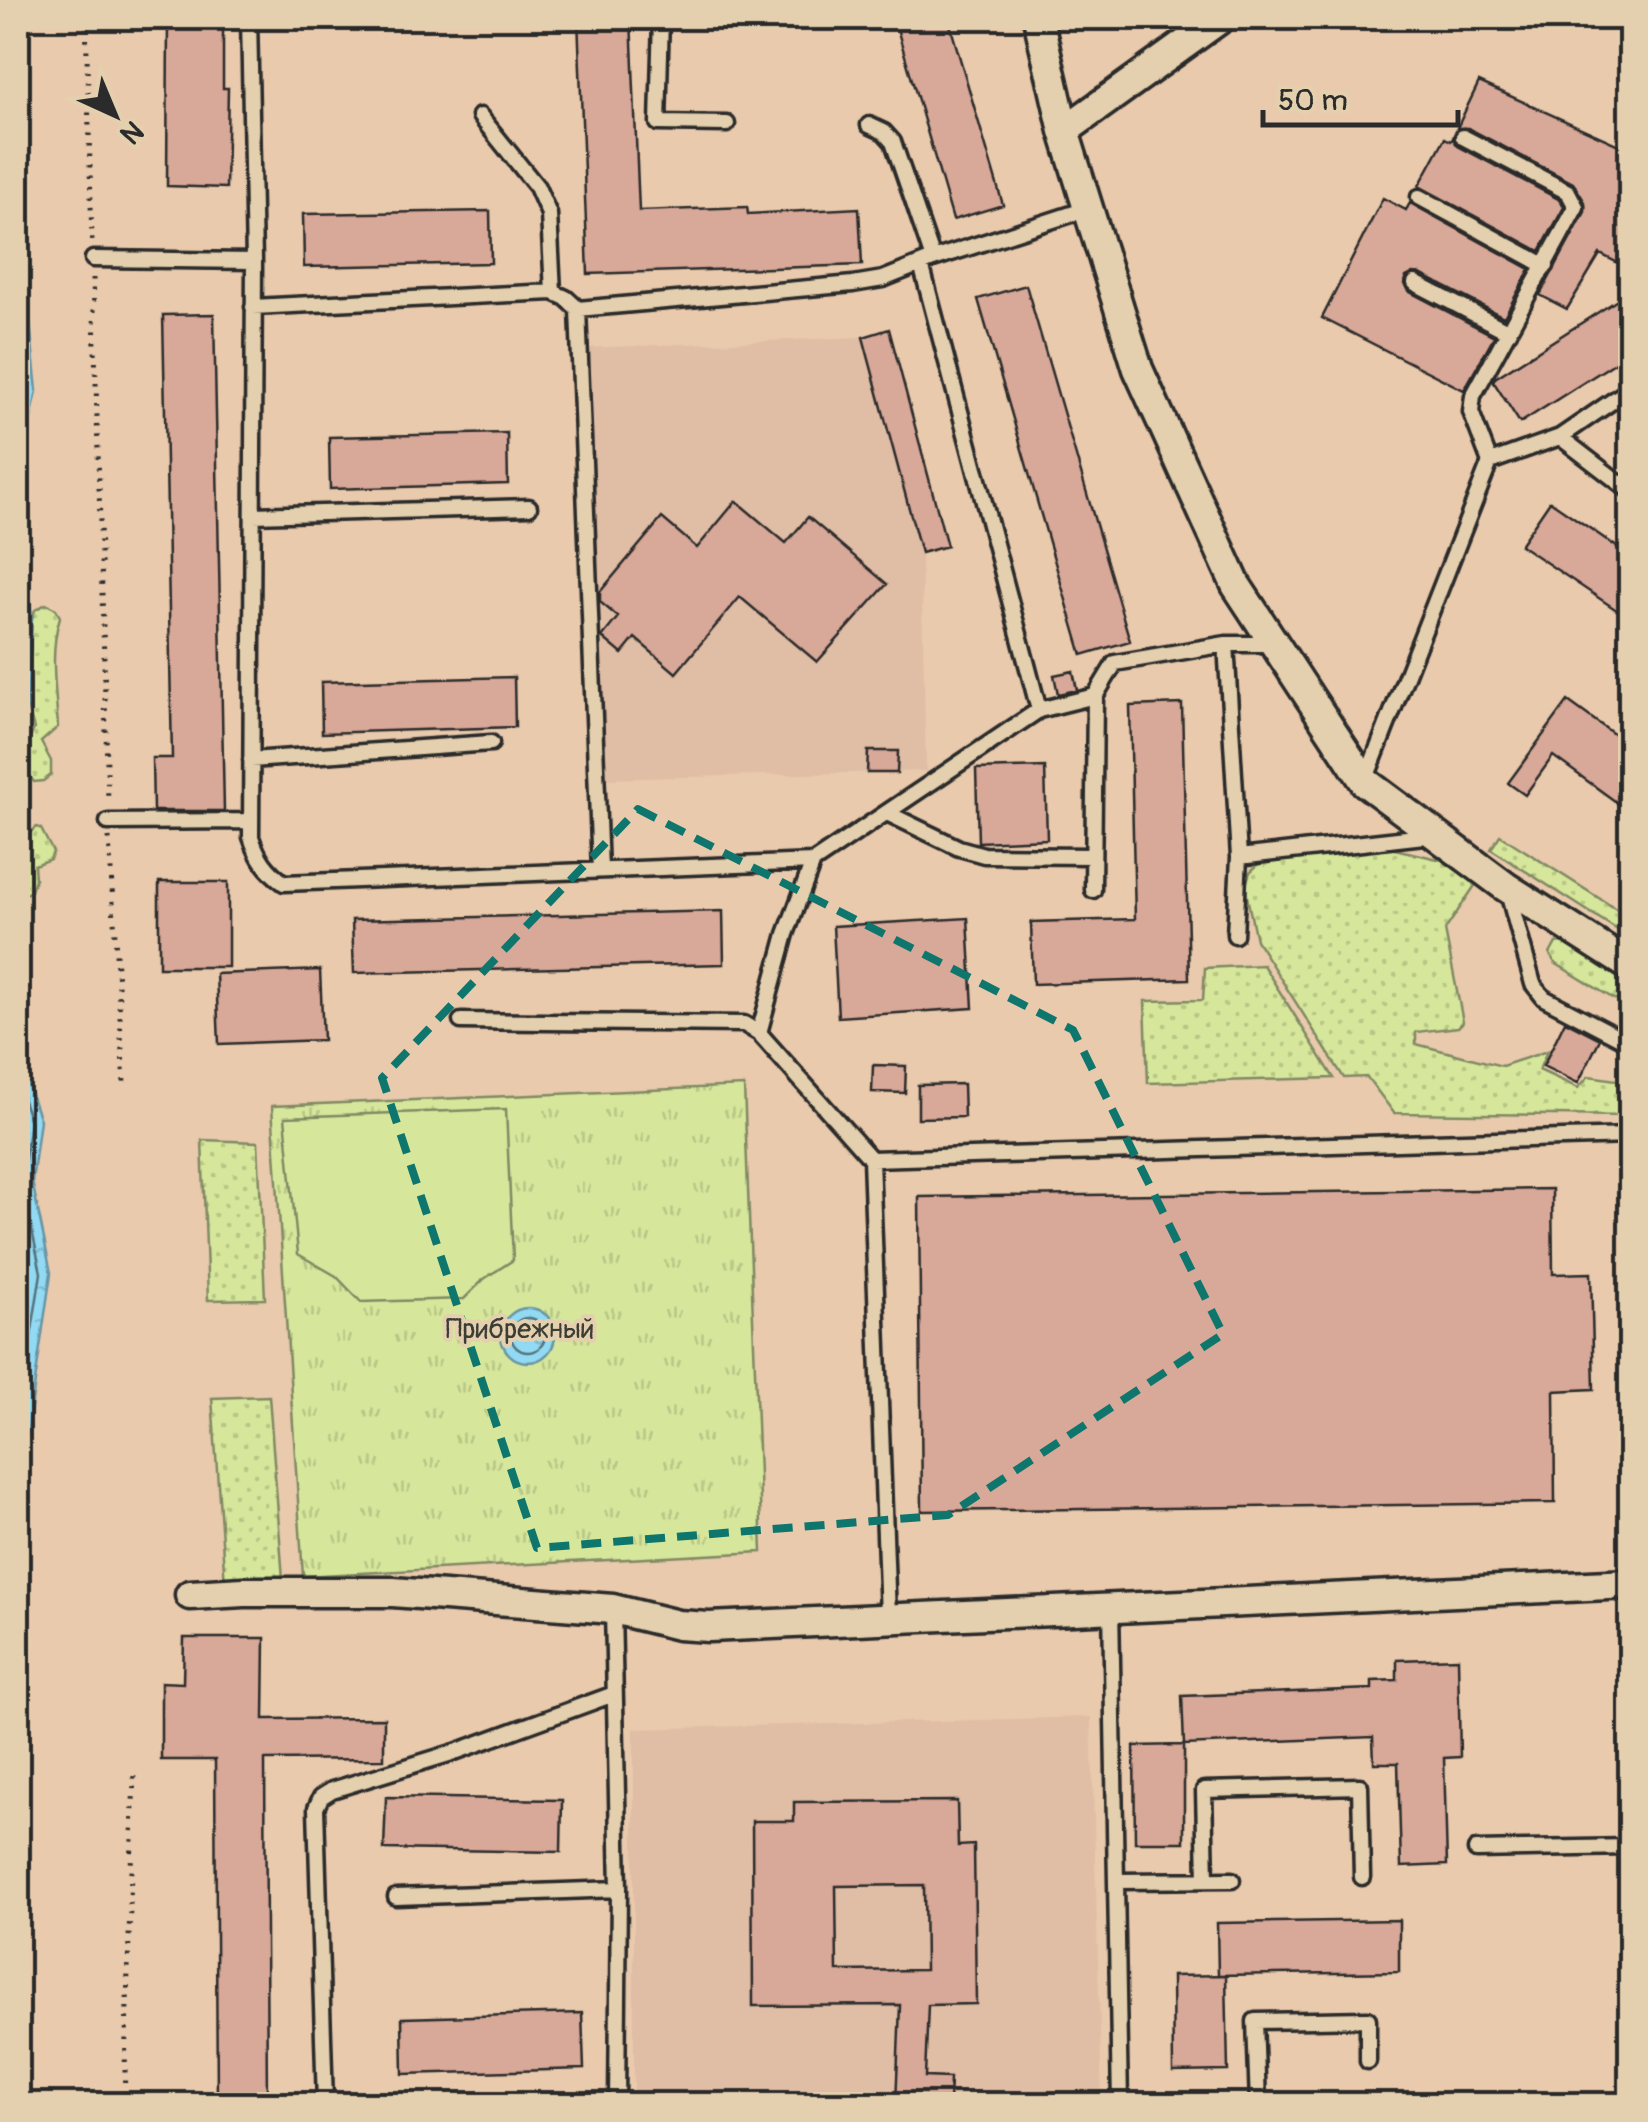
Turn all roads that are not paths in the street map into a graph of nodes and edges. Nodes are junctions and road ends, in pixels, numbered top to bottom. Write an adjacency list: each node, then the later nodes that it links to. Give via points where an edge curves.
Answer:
1 (248, 18): 13 (lane)
2 (661, 18): 6 (lane, via 658,123)
3 (1038, 18): 8 (street)
4 (1221, 18): 8 (street)
5 (480, 116): 17 (lane, via 524,168 549,214)
6 (727, 124)
7 (869, 125): 14 (lane, via 894,142)
8 (1064, 131): 11 (street)
9 (1462, 137): 15 (lane, via 1576,202)
10 (1418, 197): 15 (lane)
11 (1087, 209): 14 (lane); 28 (street, via 1160,420 1236,585)
12 (93, 258): 13 (lane)
13 (254, 261): 18 (lane)
14 (927, 261): 19 (lane, via 853,284); 30 (lane)
15 (1546, 266): 20 (lane)
16 (1415, 283): 20 (lane)
17 (553, 292): 18 (lane); 19 (lane)
18 (253, 306): 26 (lane)
19 (578, 309): 41 (lane)
20 (1509, 332): 23 (lane, via 1470,406)
21 (1630, 389): 22 (lane)
22 (1560, 437): 23 (lane); 24 (lane)
23 (1490, 462): 33 (lane)
24 (1630, 490)
25 (529, 507): 26 (lane)
26 (253, 515): 32 (lane)
27 (1226, 644): 28 (lane); 29 (lane, via 1116,663); 39 (lane)
28 (1277, 644): 33 (street)
29 (1096, 696): 30 (lane); 38 (lane)
30 (1039, 710): 34 (lane)
31 (490, 744): 32 (lane)
32 (251, 760): 35 (lane)
33 (1365, 782): 37 (street)
34 (888, 813): 38 (lane, via 984,855); 40 (lane)
35 (251, 821): 36 (lane); 41 (lane, via 257,856 284,883)
36 (108, 822)
37 (1432, 835): 39 (lane); 42 (street)
38 (1091, 856): 43 (lane)
39 (1239, 857): 44 (lane)
40 (813, 862): 41 (lane); 47 (lane)
41 (600, 870)
42 (1506, 887): 45 (street); 48 (lane, via 1533,984 1544,998)
43 (1093, 890)
44 (1235, 935)
45 (1630, 966)
46 (461, 1021): 47 (lane, via 744,1024)
47 (758, 1033): 50 (lane)
48 (1630, 1044)
49 (1630, 1136): 50 (lane)
50 (871, 1158): 55 (lane)
51 (1630, 1584): 53 (street)
52 (190, 1595): 54 (street, via 393,1592)
53 (1111, 1606): 55 (street); 62 (lane)
54 (613, 1609): 55 (street, via 709,1627); 56 (lane)
55 (888, 1616)
56 (614, 1694): 63 (lane); 66 (lane, via 320,1797)
57 (1630, 1846): 58 (lane)
58 (1476, 1850)
59 (1362, 1877): 60 (lane, via 1360,1786 1204,1790)
60 (1206, 1880): 61 (lane); 62 (lane)
61 (1232, 1880)
62 (1118, 1882): 68 (lane)
63 (619, 1889): 64 (lane); 67 (lane)
64 (396, 1897)
65 (1368, 2061): 69 (lane, via 1368,2019 1255,2021)
66 (325, 2104)
67 (617, 2104)
68 (1120, 2104)
69 (1258, 2104)

